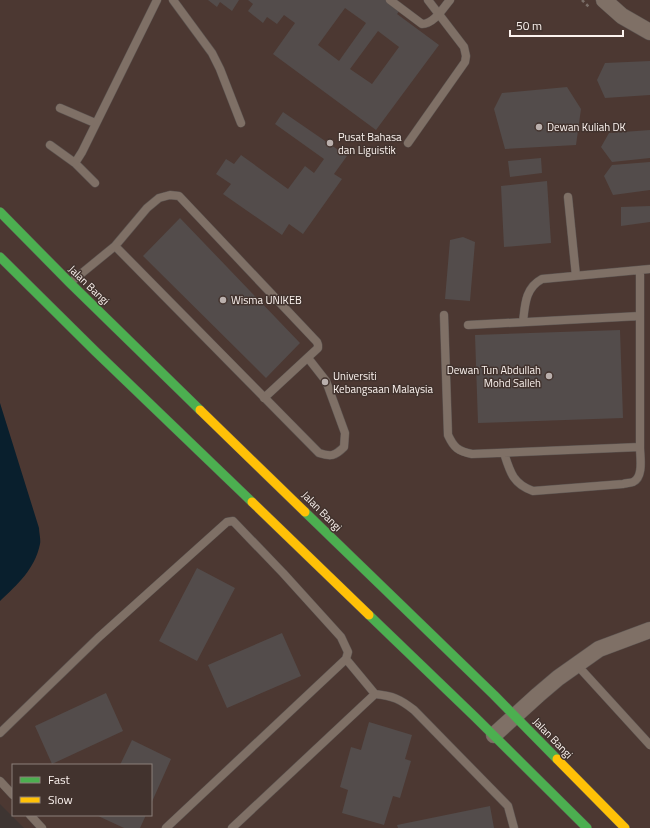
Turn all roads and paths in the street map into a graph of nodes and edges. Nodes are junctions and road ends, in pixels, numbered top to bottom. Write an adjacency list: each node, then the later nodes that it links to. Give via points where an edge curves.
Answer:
1 (157, 0): 10 (lane)
2 (173, 0): 11 (lane, via 212,53)
3 (390, 0): 7 (lane, via 422,24 426,24)
4 (428, 0): 7 (lane)
5 (450, 0): 7 (lane)
6 (604, 0): 8 (street, via 622,16)
7 (439, 14): 12 (lane, via 464,47 465,62)
8 (650, 32)
9 (60, 108): 10 (lane)
10 (95, 123): 14 (lane)
11 (241, 123)
12 (408, 143)
13 (50, 145): 14 (lane)
14 (75, 163): 15 (lane)
15 (95, 183)
16 (568, 197): 22 (lane)
17 (0, 212): 23 (main road, Jalan Bangi)
18 (115, 246): 23 (lane); 28 (lane, via 147,208 159,198 180,196 317,342 318,348); 29 (lane)
19 (0, 257): 38 (main road)
20 (650, 269): 21 (lane)
21 (640, 270): 22 (lane); 25 (lane)
22 (576, 276): 26 (lane, via 542,279 536,282 526,300)
23 (70, 283): 36 (main road, Jalan Bangi)
24 (444, 315): 31 (lane, via 448,435 453,445 462,452)
25 (640, 316): 26 (lane); 30 (lane)
26 (523, 322): 27 (lane)
27 (468, 325)
28 (308, 358): 29 (lane); 29 (lane, via 326,381 345,433 344,448 336,454 326,456 319,453)
29 (264, 398)
30 (640, 447): 31 (lane); 31 (lane, via 639,476 634,482 533,491 516,482)
31 (504, 453)
32 (650, 630): 34 (street, via 598,649)
33 (346, 660): 35 (lane); 37 (lane, via 348,652 341,637 231,521 98,638); 44 (lane)
34 (577, 665): 36 (street, via 558,678); 39 (lane)
35 (375, 694): 45 (lane); 46 (lane, via 394,697 414,710 508,806)
36 (515, 716): 38 (street); 48 (main road, Jalan Bangi)
37 (0, 733)
38 (494, 735): 47 (main road)
39 (650, 745)
40 (0, 781): 41 (lane)
41 (12, 795)
42 (31, 816): 43 (lane)
43 (42, 828)
44 (166, 828)
45 (232, 828)
46 (514, 828)
47 (587, 828)
48 (625, 828)

